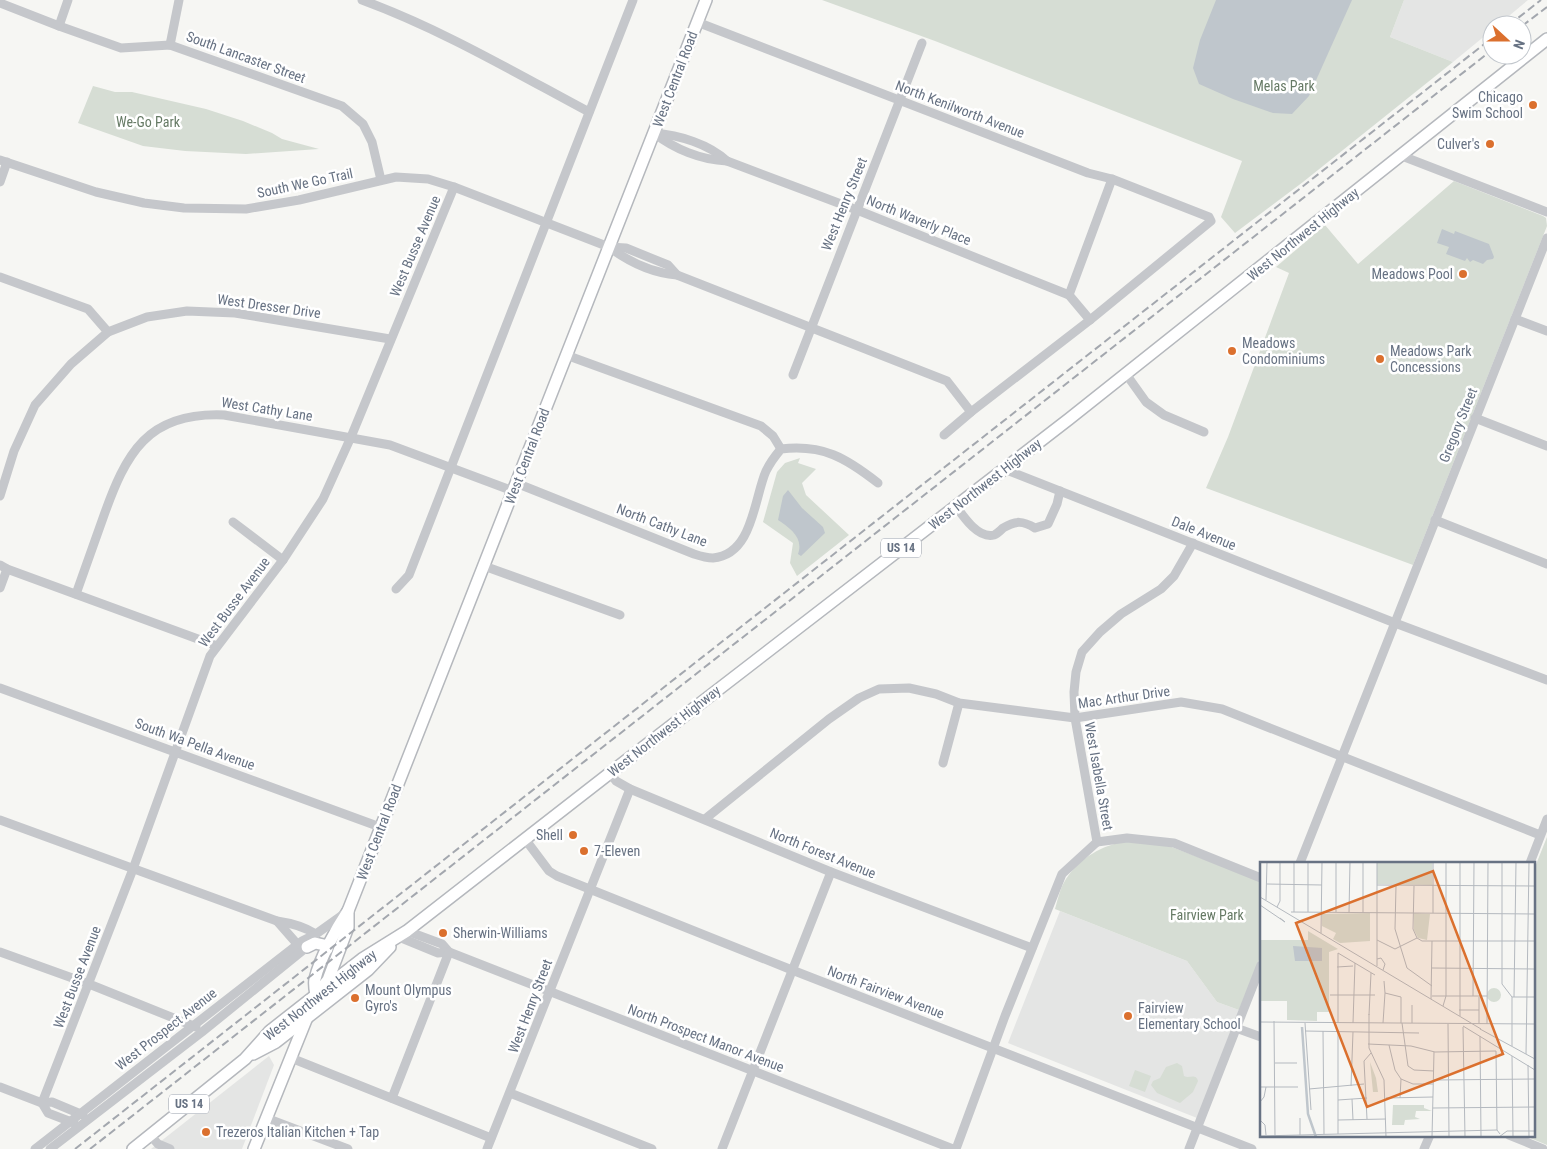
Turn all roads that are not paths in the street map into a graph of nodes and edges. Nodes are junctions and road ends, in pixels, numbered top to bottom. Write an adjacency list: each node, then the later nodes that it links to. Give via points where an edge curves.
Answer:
1 (68, 0): 8 (street)
2 (179, 0): 11 (street)
3 (362, 0): 13 (street, via 447,36)
4 (632, 0): 13 (street)
5 (706, 0): 7 (main road, West Central Road)
6 (0, 3): 8 (street, South Lancaster Street)
7 (697, 22): 12 (street, North Kenilworth Avenue); 14 (main road, West Central Road)
8 (59, 26): 11 (street, South Lancaster Street, via 121,48)
9 (1547, 40): 15 (main road, US 14)
10 (922, 43): 12 (street, West Henry Street)
11 (170, 45): 18 (street, South Lancaster Street, via 342,106 363,124 372,142)
12 (900, 100): 17 (street, North Kenilworth Avenue, via 1088,173); 21 (street, West Henry Street)
13 (589, 112): 23 (street)
14 (654, 133): 21 (street, North Waverly Place, via 670,134 716,151 727,161); 25 (main road, West Central Road)
15 (1402, 156): 22 (street); 35 (main road, West Northwest Highway / US 14)
16 (4, 161): 18 (street, South We Go Trail, via 96,192 184,208 246,209); 19 (street)
17 (1112, 179): 27 (street); 29 (street, North Kenilworth Avenue, via 1209,217 1211,221)
18 (381, 180): 20 (street, South We Go Trail, via 412,177)
19 (0, 182)
20 (454, 187): 23 (street, South We Go Trail); 33 (street, West Busse Avenue)
21 (857, 210): 27 (street, North Waverly Place); 30 (street, West Henry Street)
22 (1547, 212)
23 (545, 223): 25 (street, South We Go Trail); 44 (street)
24 (1547, 238): 28 (street, Gregory Street)
25 (609, 247): 30 (street, South We Go Trail, via 622,257 660,274 677,275); 34 (main road, West Central Road)
26 (0, 278): 32 (street, via 88,310)
27 (1069, 295): 29 (street, North Waverly Place)
28 (1515, 319): 31 (street); 38 (street, Gregory Street)
29 (1090, 320): 37 (street)
30 (811, 327): 36 (street, West Henry Street); 37 (street, South We Go Trail, via 947,381)
31 (1547, 331)
32 (108, 332): 33 (street, West Dresser Drive, via 147,317 187,311 236,313); 49 (street, West Dresser Drive, via 71,364 35,405 14,451)
33 (390, 339): 41 (street, West Busse Avenue)
34 (566, 355): 43 (street, via 762,426); 47 (main road, West Central Road)
35 (1126, 374): 39 (street, via 1146,402 1164,415); 45 (main road, West Northwest Highway / US 14)
36 (793, 375)
37 (971, 412): 40 (street)
38 (1475, 418): 42 (street); 51 (street, Gregory Street)
39 (1204, 432)
40 (944, 435)
41 (351, 437): 44 (street, West Cathy Lane, via 390,445); 54 (street, West Busse Avenue, via 323,499); 60 (street, West Cathy Lane, via 224,415 187,417 162,427 148,436 122,470)
42 (1547, 446)
43 (781, 449): 46 (street, via 800,447 836,455); 47 (street, North Cathy Lane, via 765,472 748,529 730,552 711,558)
44 (451, 468): 47 (street, North Cathy Lane); 59 (street, via 409,575)
45 (1004, 468): 48 (street, Dale Avenue); 50 (main road, West Northwest Highway / US 14)
46 (878, 483)
47 (514, 487): 56 (main road, West Central Road)
48 (1060, 491): 50 (street, via 1048,524 1035,528 1018,521 994,535 972,528); 53 (street, Dale Avenue)
49 (0, 496)
50 (956, 506): 71 (main road, West Northwest Highway / US 14)
51 (1435, 520): 55 (street); 62 (street, Gregory Street)
52 (233, 522): 54 (street)
53 (1193, 543): 62 (street, Dale Avenue); 67 (street, West Isabella Street, via 1174,576 1160,589 1120,614 1082,652 1076,672)
54 (283, 560): 63 (street, West Busse Avenue)
55 (1547, 564)
56 (484, 566): 61 (street); 76 (main road, West Central Road)
57 (3, 567): 58 (street); 60 (street)
58 (0, 588)
59 (396, 589)
60 (76, 594): 63 (street)
61 (620, 615)
62 (1394, 623): 64 (street, Dale Avenue); 69 (street, Gregory Street)
63 (216, 646): 68 (street, West Busse Avenue)
64 (1547, 680)
65 (0, 688): 68 (street, South Wa Pella Avenue)
66 (959, 703): 67 (street, Mac Arthur Drive); 70 (street); 75 (street, Mac Arthur Drive, via 909,688 880,689 859,698)
67 (1075, 718): 69 (street, Mac Arthur Drive, via 1181,702 1222,709); 79 (street, West Isabella Street)
68 (175, 752): 76 (street, South Wa Pella Avenue); 82 (street, West Busse Avenue)
69 (1341, 756): 77 (street, Mac Arthur Drive); 80 (street, Gregory Street)
70 (943, 763)
71 (610, 773): 72 (street, North Forest Avenue); 78 (main road, West Northwest Highway / US 14)
72 (630, 789): 75 (street, North Forest Avenue); 85 (street, West Henry Street)
73 (1547, 819): 77 (street)
74 (0, 820): 82 (street)
75 (705, 820): 83 (street, North Forest Avenue)
76 (380, 828): 86 (main road, West Central Road)
77 (1540, 835): 81 (street)
78 (525, 840): 85 (street, North Fairview Avenue, via 553,874); 89 (main road, West Northwest Highway / US 14)
79 (1096, 842): 84 (street, via 1127,838 1174,843); 91 (street, West Isabella Street, via 1062,874)
80 (1300, 862)
81 (1530, 862)
82 (133, 869): 87 (street); 99 (street, West Busse Avenue)
83 (831, 872): 91 (street, North Forest Avenue); 97 (street)
84 (1260, 878)
85 (590, 890): 97 (street, North Fairview Avenue); 100 (street, West Henry Street)
86 (348, 911): 88 (street, West Prospect Avenue); 92 (main road, West Central Road); 95 (main road, West Central Road, via 348,926)
87 (277, 921): 88 (street, via 291,923); 90 (street)
88 (316, 934): 90 (street, West Prospect Avenue)
89 (403, 934): 94 (street, North Prospect Manor Avenue, via 438,953); 98 (main road, West Northwest Highway / US 14); 102 (main road, West Northwest Highway / US 14, via 368,970)
90 (303, 946): 92 (main road, via 315,943); 103 (street, West Prospect Avenue); 105 (street, West Prospect Avenue)
91 (1032, 948): 107 (street, West Isabella Street)
92 (327, 949): 101 (main road, West Central Road, via 315,981)
93 (0, 952): 99 (street)
94 (449, 952): 100 (street, North Prospect Manor Avenue); 113 (street)
95 (335, 961): 98 (main road, via 339,969); 101 (main road, West Central Road, via 328,980)
96 (1260, 968): 104 (street)
97 (792, 970): 107 (street, North Fairview Avenue); 110 (street)
98 (347, 971): 101 (main road, West Northwest Highway / US 14)
99 (89, 984): 103 (street); 114 (street, West Busse Avenue)
100 (550, 992): 110 (street, North Prospect Manor Avenue); 112 (street, West Henry Street)
101 (316, 995): 102 (main road, West Central Road); 108 (main road, West Northwest Highway / US 14, via 270,1031)
102 (307, 1017): 108 (main road, West Northwest Highway / US 14, via 276,1042); 109 (main road, West Central Road)
103 (193, 1025): 105 (street); 115 (street, West Prospect Avenue)
104 (1236, 1028): 106 (street); 120 (street)
105 (202, 1032): 116 (street, West Prospect Avenue)
106 (1260, 1038)
107 (994, 1048): 120 (street, North Fairview Avenue); 134 (street, West Isabella Street)
108 (245, 1058): 121 (main road, West Northwest Highway / US 14)
109 (291, 1058): 113 (street); 117 (main road, West Central Road)
110 (753, 1071): 133 (street); 134 (street, North Prospect Manor Avenue)
111 (0, 1087): 114 (street)
112 (510, 1094): 124 (street, West Henry Street); 132 (street)
113 (392, 1098): 124 (street)
114 (42, 1103): 115 (street, via 52,1102); 118 (street, via 48,1113)
115 (80, 1114): 116 (street); 118 (street, West Prospect Avenue)
116 (90, 1118): 119 (street, West Prospect Avenue)
117 (266, 1118): 129 (main road, West Central Road); 130 (street)
118 (70, 1122): 119 (street); 125 (street, West Prospect Avenue)
119 (80, 1126): 126 (street, West Prospect Avenue)
120 (1198, 1128): 135 (street); 136 (street, North Fairview Avenue)
121 (150, 1135): 127 (main road, West Northwest Highway / US 14); 128 (street, via 158,1144)
122 (1430, 1136): 137 (street)
123 (1511, 1136): 138 (street)
124 (491, 1138): 131 (street, West Henry Street)
125 (35, 1149)
126 (50, 1149)
127 (133, 1149)
128 (170, 1149)
129 (254, 1149)
130 (348, 1149)
131 (487, 1149)
132 (652, 1149)
133 (722, 1149)
134 (955, 1149)
135 (1189, 1149)
136 (1252, 1149)
137 (1424, 1149)
138 (1543, 1149)

